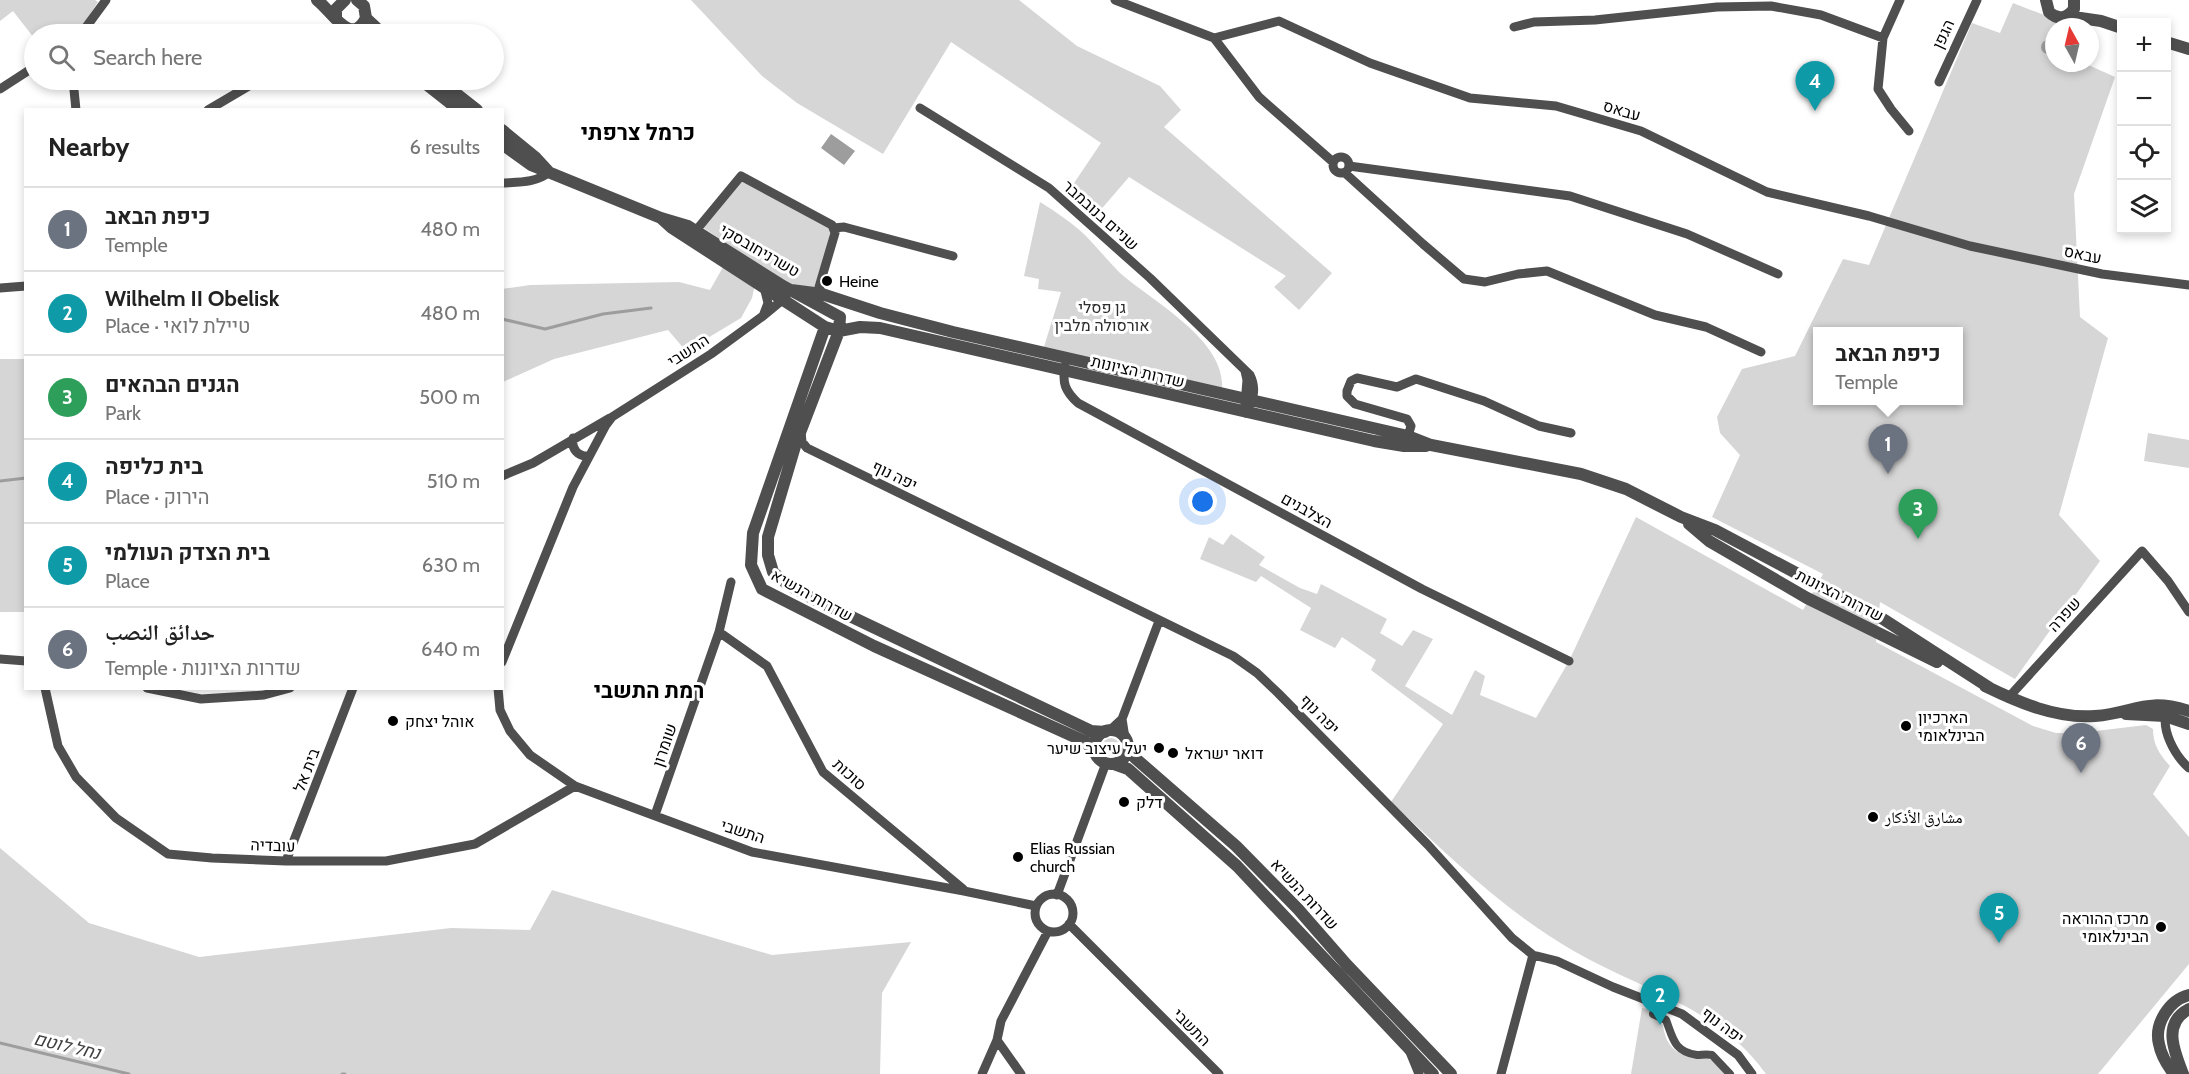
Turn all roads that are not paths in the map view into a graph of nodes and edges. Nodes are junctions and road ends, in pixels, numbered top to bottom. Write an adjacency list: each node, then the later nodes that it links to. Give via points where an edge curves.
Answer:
1 (106, 0): 12 (street)
2 (317, 0): 11 (street)
3 (345, 0): 11 (street, via 336,9)
4 (1115, 0): 19 (street)
5 (1900, 0): 20 (street)
6 (1977, 0): 24 (street, הגפן)
7 (2034, 0): 8 (street)
8 (2046, 4): 10 (street, via 2052,16 2057,17)
9 (363, 6): 15 (street); 16 (street)
10 (2072, 7): 18 (street)
11 (338, 21): 13 (street); 14 (street)
12 (88, 24)
13 (336, 24)
14 (342, 24)
15 (362, 24)
16 (376, 24)
17 (1514, 27): 20 (street, via 1534,22 1718,7 1772,6 1821,15)
18 (2117, 27)
19 (1214, 38): 38 (street, via 1259,97 1333,162 1334,170 1339,173); 46 (street, עבאס, via 1279,21 1370,63 1470,98 1556,106 1641,130 1767,192 1869,216 1970,246 2102,274)
20 (1883, 38): 35 (street, via 1878,89)
21 (2171, 43): 22 (street)
22 (2188, 47)
23 (24, 73): 25 (street)
24 (1939, 82)
25 (0, 89)
26 (74, 90): 30 (street)
27 (242, 90): 31 (street)
28 (434, 90): 32 (street)
29 (452, 90): 33 (street)
30 (76, 108)
31 (211, 108)
32 (456, 108)
33 (474, 108)
34 (920, 108): 60 (street, שניים בנובמבר, via 1049,188 1244,368)
35 (1909, 131)
36 (504, 132): 39 (street, טשרניחובסקי)
37 (504, 145): 39 (street, טשרניחובסקי, via 531,165)
38 (1347, 169): 44 (street, via 1570,196 1687,234); 57 (street, via 1464,279 1485,282 1548,271 1655,315 1706,327)
39 (549, 172): 40 (street, via 536,180); 42 (street, טשרניחובסקי)
40 (504, 183)
41 (834, 228): 42 (street, via 741,176); 43 (street, via 844,227); 49 (street, via 819,287)
42 (694, 235): 45 (street, טשרניחובסקי); 50 (street, טשרניחובסקי)
43 (953, 256)
44 (1778, 274)
45 (763, 285): 50 (street, טשרניחובסקי); 53 (street, via 768,303)
46 (2189, 285)
47 (24, 286): 48 (street)
48 (0, 288)
49 (822, 294): 50 (street, טשרניחובסקי); 52 (street, טשרניחובסקי)
50 (787, 295): 51 (street, טשרניחובסקי); 53 (street, התשבי); 54 (street)
51 (800, 312): 55 (street, טשרניחובסקי); 58 (street, via 811,329)
52 (880, 314): 54 (street); 59 (street, שדרות הציונות)
53 (763, 316): 62 (street, התשבי)
54 (840, 317): 55 (street); 56 (street, שדרות הנשיא)
55 (825, 327): 56 (street, טשרניחובסקי); 58 (street, שדרות הנשיא)
56 (839, 331): 59 (street, שדרות הציונות, via 880,328); 63 (street, שדרות הנשיא)
57 (1761, 352)
58 (815, 354): 93 (street, שדרות הנשיא, via 753,533 751,565 762,589 873,646 1086,742)
59 (1065, 365): 60 (street, שדרות הציונות); 61 (street, שדרות הציונות); 80 (street, הצלבנים, via 1064,387 1078,403 1422,589)
60 (1249, 399): 61 (street); 66 (street, שדרות הציונות)
61 (1246, 413): 68 (street, שדרות הציונות, via 1374,441)
62 (612, 417): 64 (street); 70 (street, התשבי)
63 (800, 431): 69 (street); 71 (street, שדרות הנשיא)
64 (584, 432): 67 (street); 70 (street, via 591,438)
65 (1571, 433): 66 (street, via 1539,426 1484,401 1416,379 1397,387 1353,379 1347,391 1350,401 1407,419 1411,426)
66 (1408, 436): 68 (street, שדרות הציונות)
67 (573, 438): 70 (street, via 576,452 582,456); 72 (street, via 533,463)
68 (1431, 446): 86 (street, שדרות הציונות, via 1596,478 1626,489 1681,517 1709,541 1807,598)
69 (807, 448): 71 (street); 75 (street, יפה נוף)
70 (592, 451): 77 (street, התשבי, via 573,487)
71 (792, 454): 91 (street, שדרות הנשיא, via 767,546 770,564 779,578 921,652 1091,731)
72 (504, 475)
73 (731, 582): 76 (street, שומרון)
74 (2189, 612): 86 (street, שפרה, via 2142,551)
75 (1159, 621): 89 (street); 104 (street, יפה נוף, via 1220,648 1257,673 1420,837 1512,938)
76 (719, 632): 97 (street, שומרון); 99 (street, סוכות, via 767,666 823,772)
77 (504, 657)
78 (0, 659): 79 (street)
79 (24, 661)
80 (1569, 661)
81 (45, 690): 98 (street, עובדיה, via 58,746 76,777 116,818 168,854)
82 (157, 690): 83 (street, via 201,699)
83 (283, 690)
84 (352, 690): 98 (street, בית אל)
85 (498, 690): 96 (street, התשבי, via 500,710 510,731 530,755)
86 (2008, 698): 87 (street, שדרות הציונות, via 2061,714 2094,717)
87 (2169, 711): 88 (street, שדרות הציונות); 90 (street, שדרות הציונות); 95 (street, via 2167,733)
88 (2189, 711)
89 (1122, 719): 91 (street); 92 (street)
90 (2189, 724)
91 (1107, 731): 92 (street, via 1118,732); 93 (street, via 1096,740)
92 (1126, 742): 94 (street, via 1125,756); 110 (street, שדרות הנשיא, via 1135,758 1246,856 1298,909)
93 (1094, 752): 94 (street, via 1098,759)
94 (1110, 764): 100 (street); 109 (street, שדרות הנשיא, via 1128,769 1237,866)
95 (2189, 768)
96 (575, 786): 97 (street, התשבי); 98 (street, עובדיה, via 474,844 386,861)
97 (655, 815): 99 (street, התשבי, via 752,852)
98 (286, 861)
99 (964, 891): 101 (street, התשבי)
100 (1057, 895): 101 (street, via 1042,898); 102 (street, via 1071,906 1072,919)
101 (1036, 906): 103 (street, via 1035,918)
102 (1068, 924): 103 (street, via 1059,931); 113 (street, התשבי)
103 (1048, 931): 108 (street, via 1001,1021)
104 (1533, 955): 106 (street, יפה נוף, via 1557,961); 117 (street)
105 (2189, 995): 120 (street, via 2169,1008 2159,1026 2158,1044)
106 (1656, 1003): 118 (street, via 1653,1014 1666,1020 1678,1048 1712,1055); 119 (street, יפה נוף, via 1712,1034 1738,1055)
107 (2189, 1009): 121 (street, via 2176,1019 2171,1037)
108 (998, 1040): 111 (street); 112 (street)
109 (1409, 1049): 114 (street); 115 (street, שדרות הנשיא)
110 (1434, 1058): 115 (street); 116 (street, שדרות הנשיא)
111 (982, 1074)
112 (1021, 1074)
113 (1219, 1074)
114 (1419, 1074)
115 (1432, 1074)
116 (1451, 1074)
117 (1501, 1074)
118 (1730, 1074)
119 (1752, 1074)
120 (2174, 1074)
121 (2183, 1074)

